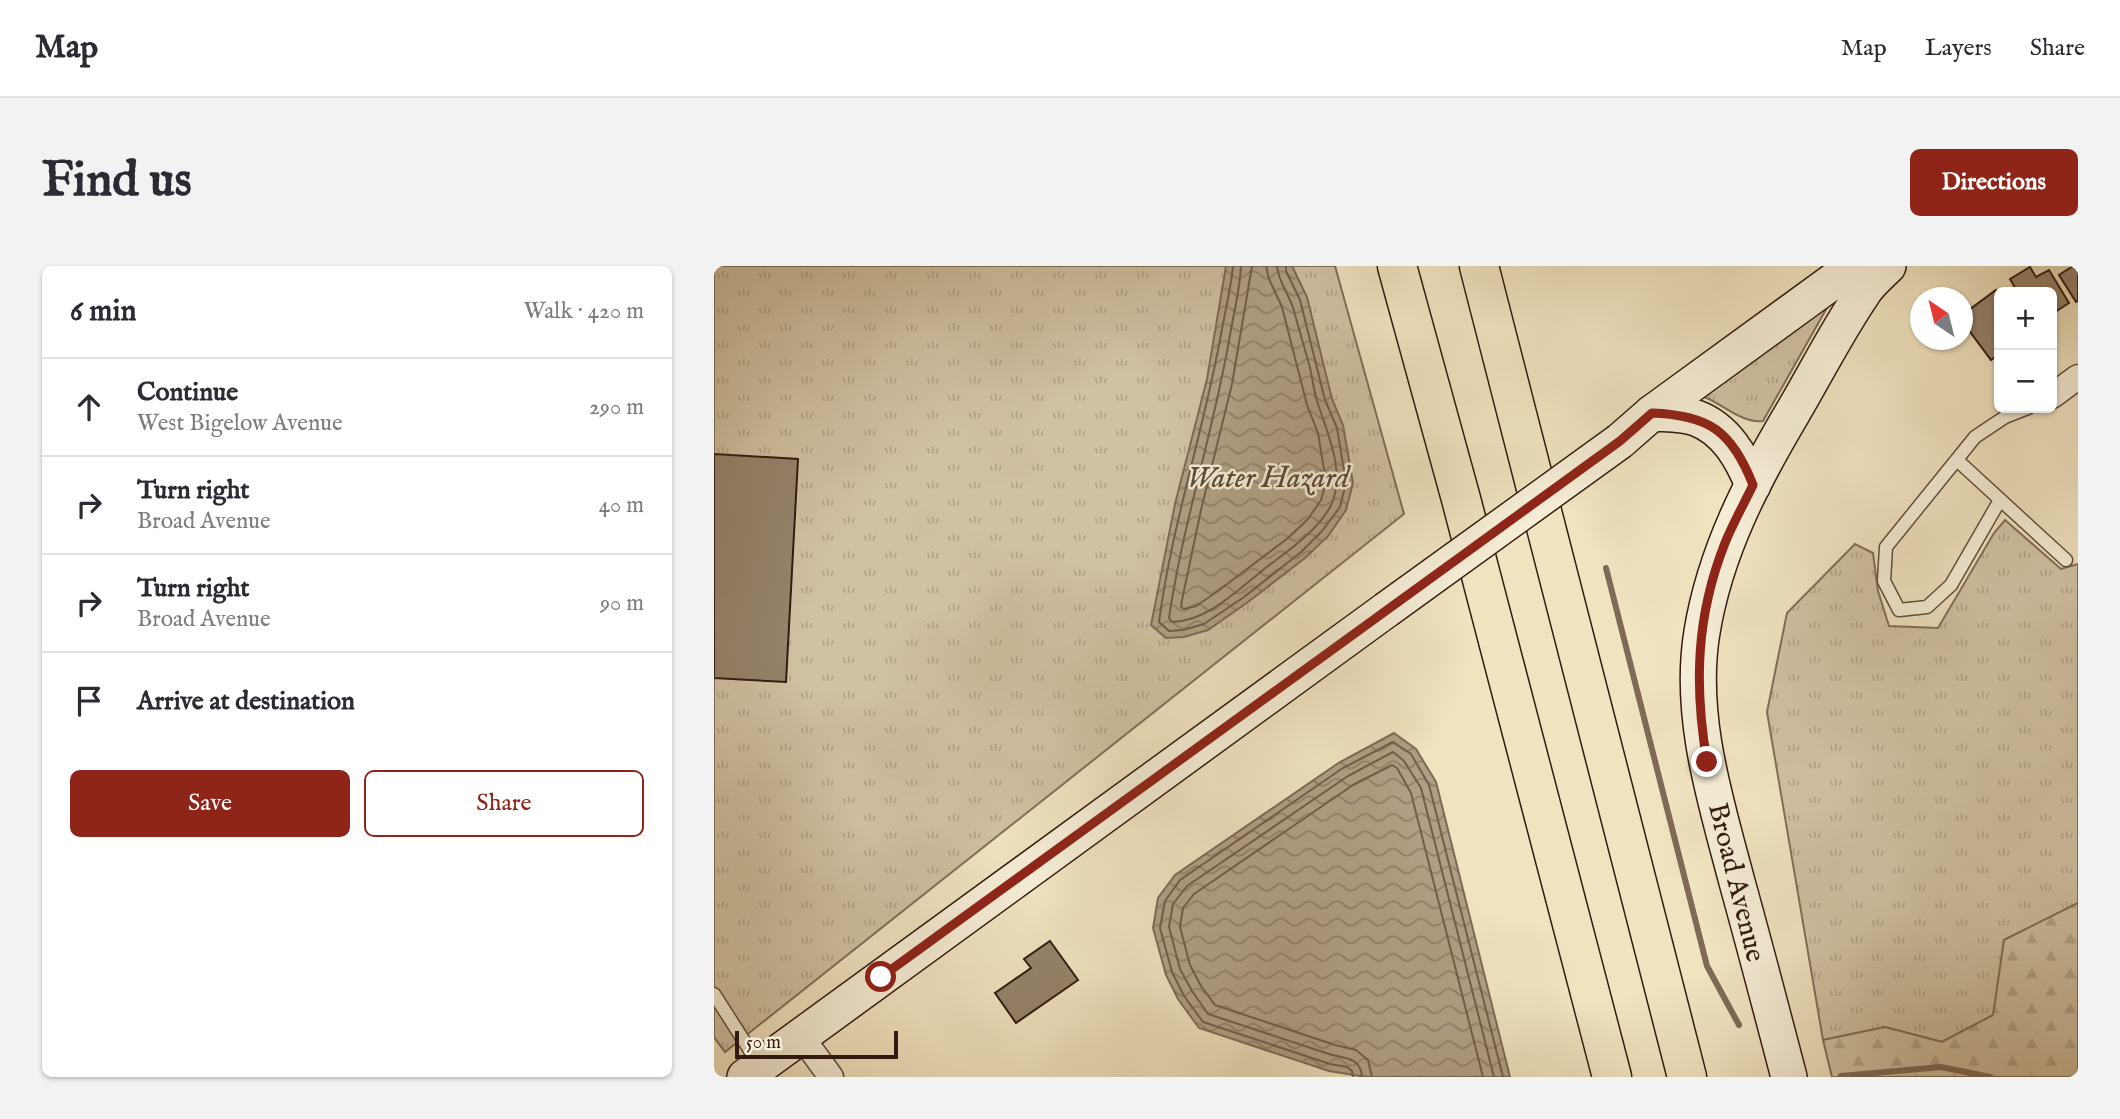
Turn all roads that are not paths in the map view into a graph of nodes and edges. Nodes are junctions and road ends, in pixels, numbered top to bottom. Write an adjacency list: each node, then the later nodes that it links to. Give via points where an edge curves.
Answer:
1 (1397, 266): 17 (highway)
2 (1479, 266): 18 (highway)
3 (1853, 266): 7 (main road)
4 (1888, 266): 10 (main road, Broad Avenue, via 1864,292)
5 (2078, 377): 6 (street)
6 (2057, 392)
7 (1652, 413): 10 (main road, via 1697,418 1712,427 1738,452); 14 (main road, bridge, via 1620,441)
8 (2015, 413): 9 (lane, via 1975,437)
9 (1956, 460): 11 (lane); 11 (lane, via 1886,547 1884,582 1899,610 1927,607 1951,585)
10 (1753, 485): 19 (main road, Broad Avenue, via 1726,542 1707,603 1699,656 1699,698 1707,762)
11 (2000, 500): 12 (lane)
12 (2066, 560)
13 (714, 993): 15 (lane)
14 (801, 1036): 15 (main road); 16 (street)
15 (753, 1072)
16 (831, 1077)
17 (1612, 1077)
18 (1688, 1077)
19 (1789, 1077)

